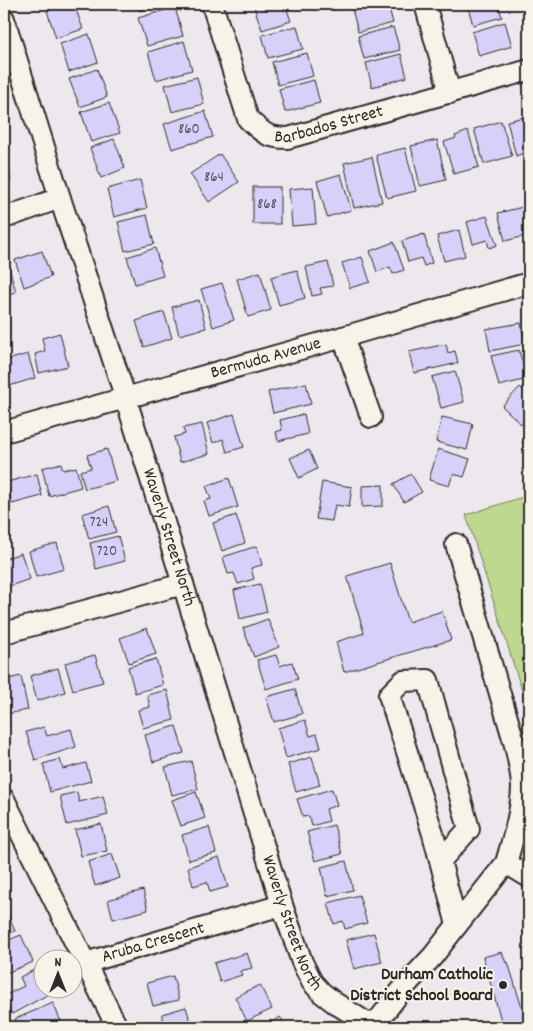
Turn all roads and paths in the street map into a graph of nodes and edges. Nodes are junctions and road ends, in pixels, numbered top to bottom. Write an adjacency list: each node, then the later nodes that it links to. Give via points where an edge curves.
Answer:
1 (212, 4): 5 (street, Barbados Street, via 248,119 262,132 275,138 288,138)
2 (425, 4): 5 (street)
3 (4, 19): 6 (street, Waverly Street North)
4 (529, 70): 5 (street, Barbados Street)
5 (450, 93)
6 (60, 198): 7 (street); 10 (street, Waverly Street North)
7 (4, 218)
8 (529, 283): 9 (street, Bermuda Avenue)
9 (343, 337): 10 (street, Bermuda Avenue); 11 (street)
10 (126, 399): 12 (street, Bermuda Avenue); 14 (street, Waverly Street North)
11 (371, 417)
12 (4, 432)
13 (456, 544): 18 (street, via 520,767 520,809)
14 (183, 584): 15 (street); 20 (street, Waverly Street North)
15 (4, 633)
16 (4, 799): 22 (street, Aruba Crescent)
17 (441, 860): 17 (street, via 389,695 403,681 428,680 469,829); 21 (street)
18 (506, 863): 19 (street); 21 (street)
19 (529, 877)
20 (282, 905): 22 (street, Aruba Crescent); 23 (street, Waverly Street North, via 312,982 335,1003)
21 (457, 925): 23 (street)
22 (85, 963): 24 (street)
23 (371, 1026)
24 (117, 1027)

